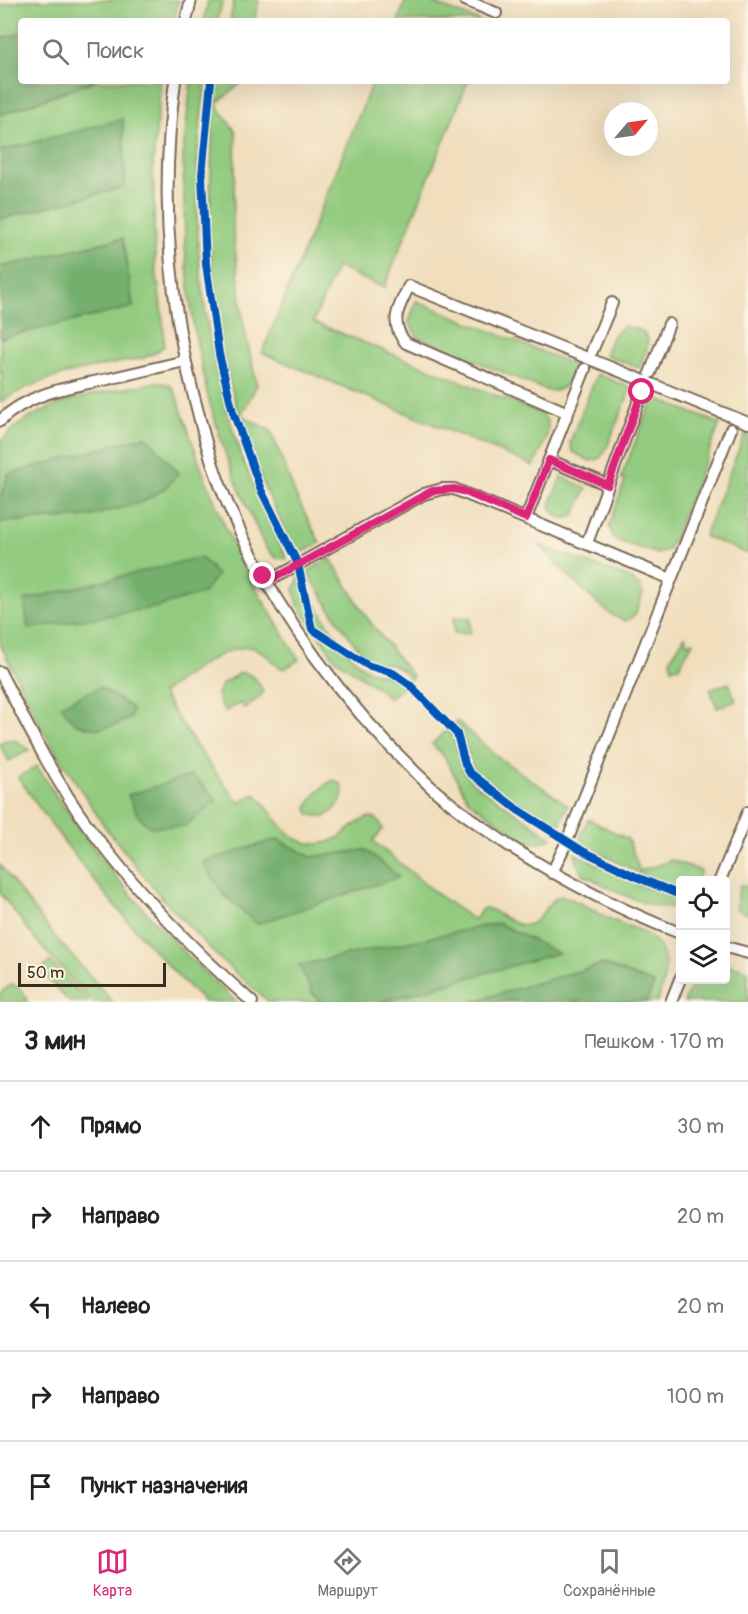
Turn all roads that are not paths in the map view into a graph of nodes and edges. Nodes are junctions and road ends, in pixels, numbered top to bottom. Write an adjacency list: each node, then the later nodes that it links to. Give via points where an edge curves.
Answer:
1 (191, 0): 4 (lane)
2 (465, 0): 3 (lane)
3 (496, 13)
4 (187, 18)
5 (175, 84): 9 (lane, via 166,189 168,246)
6 (612, 303): 8 (lane)
7 (669, 324): 11 (lane)
8 (592, 351)
9 (185, 361): 14 (lane, via 53,391); 22 (lane, via 209,453 230,509)
10 (585, 369): 13 (lane)
11 (650, 373)
12 (642, 392): 18 (lane)
13 (568, 413): 15 (lane, via 405,343 398,333 396,316 409,286); 17 (lane)
14 (0, 421)
15 (748, 423)
16 (731, 429): 21 (lane)
17 (549, 460): 18 (lane); 19 (lane)
18 (608, 485): 20 (lane)
19 (526, 518): 20 (lane); 22 (lane, via 463,491 432,491)
20 (586, 543): 21 (lane)
21 (671, 579): 25 (lane)
22 (267, 582): 25 (lane, via 308,646 361,715 431,788 482,828)
23 (0, 672): 31 (lane, via 39,748 87,825 142,894 205,961)
24 (748, 812): 26 (lane)
25 (552, 873): 27 (lane, via 633,915)
26 (722, 876)
27 (676, 931)
28 (730, 948): 29 (lane)
29 (748, 953)
30 (679, 984): 32 (lane)
31 (252, 1002)
32 (671, 1002)

